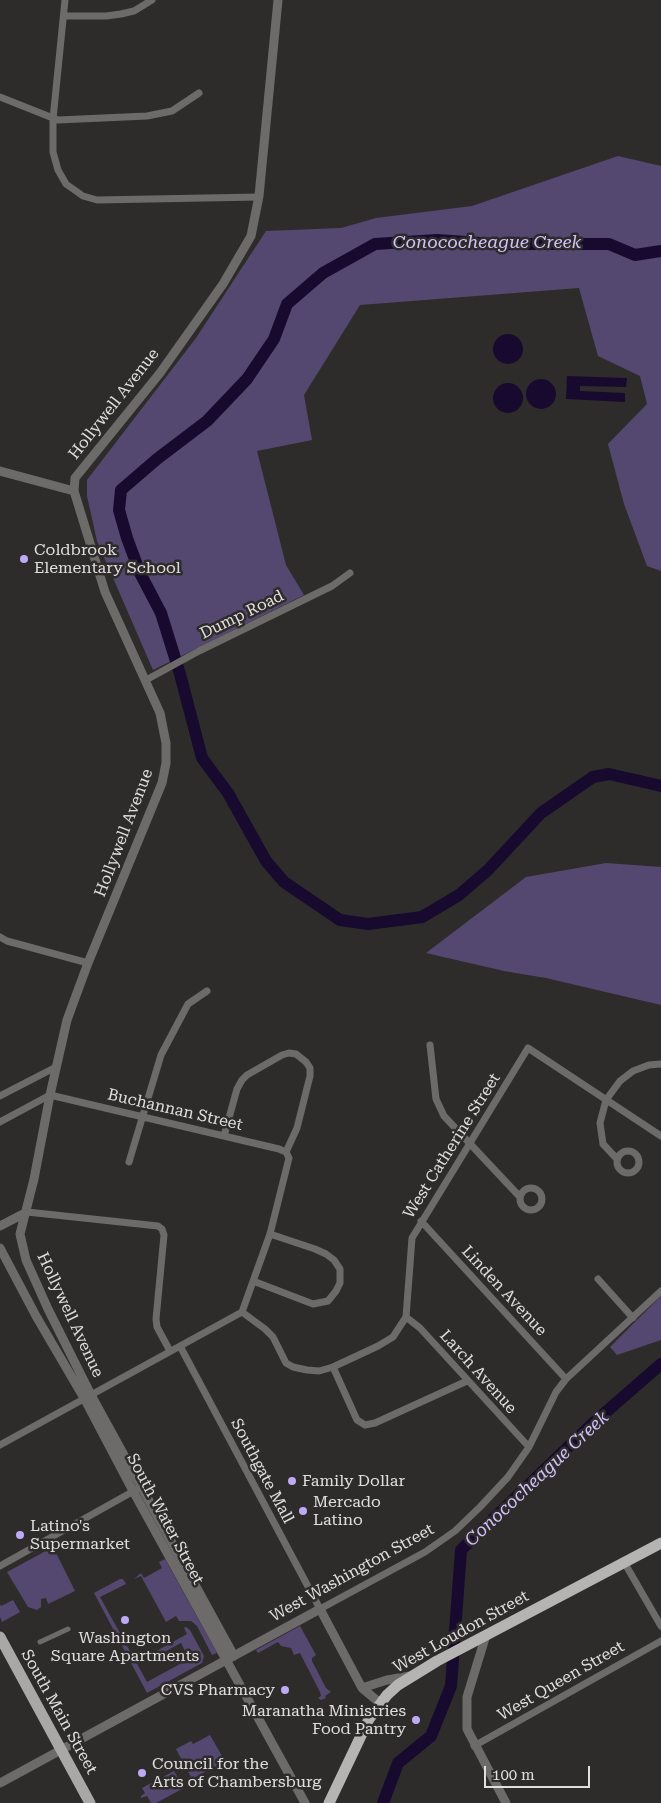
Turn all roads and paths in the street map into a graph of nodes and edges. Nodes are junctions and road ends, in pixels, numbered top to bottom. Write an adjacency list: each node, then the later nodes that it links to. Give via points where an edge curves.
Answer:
1 (66, 0): 4 (street)
2 (152, 0): 4 (street, via 134,11 121,14)
3 (278, 0): 8 (street, Hollywell Avenue)
4 (64, 16): 7 (street)
5 (199, 93): 7 (street, via 172,111 147,116)
6 (0, 97): 7 (street)
7 (54, 119): 8 (street, via 53,152 58,170 66,184 83,196 97,200)
8 (259, 198): 10 (street, Hollywell Avenue, via 251,236 240,257 160,373 75,478)
9 (0, 472): 10 (street)
10 (74, 491): 12 (street, Hollywell Avenue, via 105,592)
11 (350, 573): 12 (street, Dump Road, via 332,586)
12 (146, 680): 14 (street, Hollywell Avenue, via 164,727 166,743 162,783)
13 (0, 937): 14 (street)
14 (88, 963): 18 (street, Hollywell Avenue)
15 (207, 991): 22 (street, via 188,1004 172,1031)
16 (430, 1045): 26 (street, via 436,1099 444,1116)
17 (661, 1064): 21 (street, via 633,1070 620,1080)
18 (56, 1067): 19 (street, Hollywell Avenue); 20 (street)
19 (50, 1095): 22 (street, Buchannan Street); 23 (street); 31 (street, Hollywell Avenue)
20 (0, 1096)
21 (606, 1100): 25 (street); 26 (street, West Catherine Street, via 528,1048); 28 (street, via 600,1124 603,1144)
22 (142, 1116): 24 (street, Buchannan Street); 29 (street)
23 (0, 1122)
24 (224, 1136): 27 (street, Buchannan Street, via 279,1148); 27 (street, via 242,1080 282,1055 296,1054 310,1068 310,1076)
25 (661, 1136)
26 (469, 1143): 30 (street); 32 (street, West Catherine Street)
27 (288, 1155): 34 (street)
28 (617, 1159)
29 (129, 1162)
30 (520, 1197)
31 (27, 1212): 33 (street); 43 (street, via 158,1226 164,1235 156,1319); 47 (street, Hollywell Avenue, via 20,1234 26,1260)
32 (421, 1221): 40 (street, West Catherine Street, via 412,1238); 45 (street, Linden Avenue)
33 (0, 1226)
34 (270, 1234): 37 (street); 37 (street, via 326,1254 340,1269 340,1283 328,1301 313,1304)
35 (0, 1248): 47 (street, South Water Street, via 36,1316)
36 (598, 1279): 41 (street)
37 (253, 1281): 39 (street)
38 (661, 1291): 41 (street, West Washington Street)
39 (242, 1312): 42 (street); 44 (street, West Catherine Street, via 273,1337 286,1363 313,1370)
40 (406, 1317): 44 (street, West Catherine Street, via 393,1337); 46 (street, Larch Avenue, via 420,1328)
41 (633, 1318): 45 (street, West Washington Street)
42 (180, 1346): 43 (street); 55 (street, Southgate Mall)
43 (170, 1351): 47 (street)
44 (333, 1367): 46 (street, via 357,1420 365,1425 375,1424)
45 (566, 1379): 49 (street, West Washington Street, via 556,1392)
46 (467, 1381): 49 (street, Larch Avenue)
47 (88, 1396): 48 (street); 50 (street, South Water Street); 51 (street, South Water Street)
48 (0, 1446)
49 (529, 1447): 55 (street, West Washington Street, via 508,1477 448,1537)
50 (141, 1487): 51 (street); 62 (street, South Water Street)
51 (133, 1491): 54 (street); 62 (street, South Water Street)
52 (661, 1543): 53 (highway, West Loudon Street)
53 (624, 1562): 56 (street); 58 (highway, West Loudon Street)
54 (0, 1566)
55 (320, 1609): 62 (street, West Washington Street); 64 (street)
56 (661, 1626)
57 (68, 1629): 61 (street)
58 (486, 1635): 63 (highway, West Loudon Street); 66 (street, via 468,1697 467,1729)
59 (0, 1638): 67 (main road, South Main Street)
60 (661, 1641): 66 (street, West Queen Street)
61 (40, 1642)
62 (230, 1659): 67 (street, West Washington Street); 70 (street, South Water Street)
63 (412, 1676): 64 (street); 65 (highway, West Loudon Street)
64 (362, 1688): 65 (street)
65 (380, 1703): 71 (highway, West Loudon Street, via 365,1726)
66 (474, 1746): 72 (street)
67 (61, 1750): 68 (street, West Washington Street); 69 (main road, South Main Street)
68 (0, 1783)
69 (90, 1803)
70 (305, 1803)
71 (329, 1803)
72 (506, 1803)

